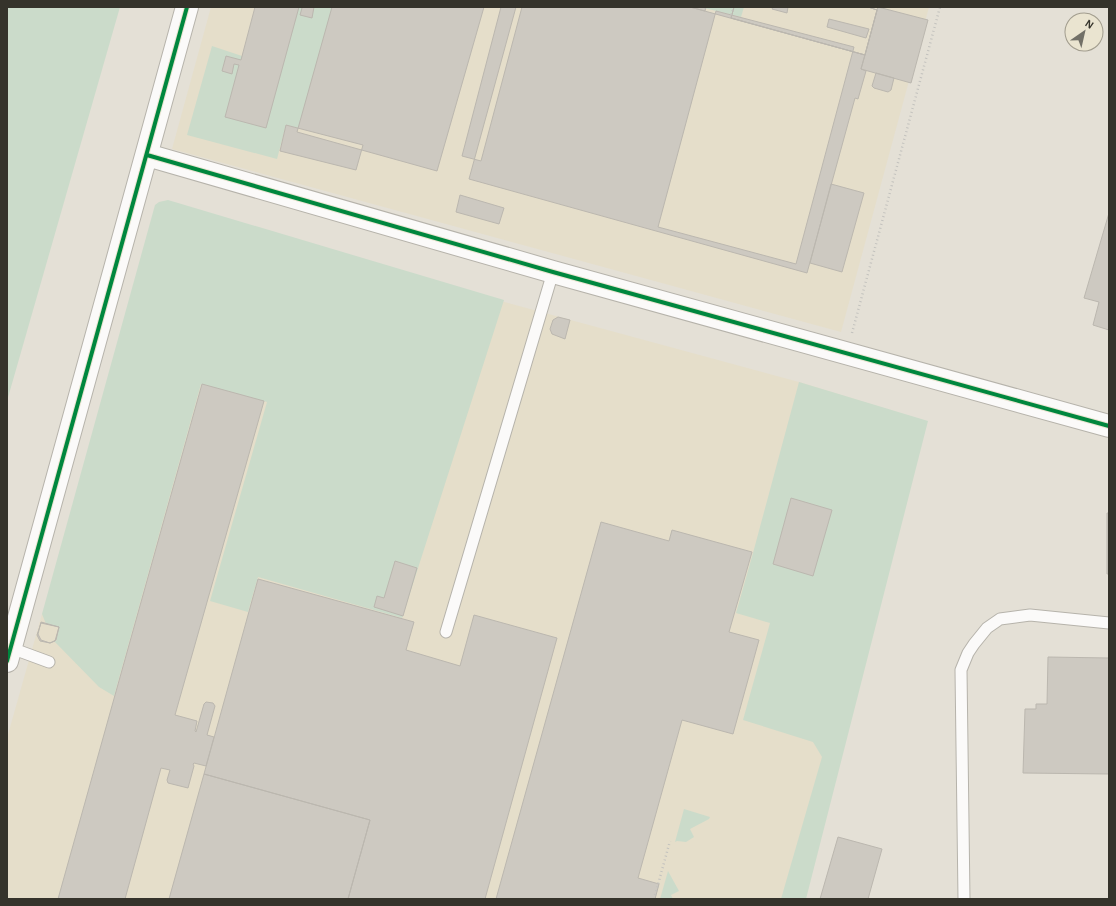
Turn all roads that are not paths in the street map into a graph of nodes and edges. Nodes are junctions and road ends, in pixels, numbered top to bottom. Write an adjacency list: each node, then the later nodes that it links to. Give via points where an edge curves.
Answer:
1 (187, 7): 2 (street)
2 (147, 156): 3 (street); 7 (street)
3 (553, 272): 4 (street); 6 (lane)
4 (1109, 426)
5 (1109, 623): 9 (lane, via 1030,615 1000,619 987,628 968,653 961,670)
6 (446, 632)
7 (9, 655): 8 (lane)
8 (49, 662)
9 (964, 899)

